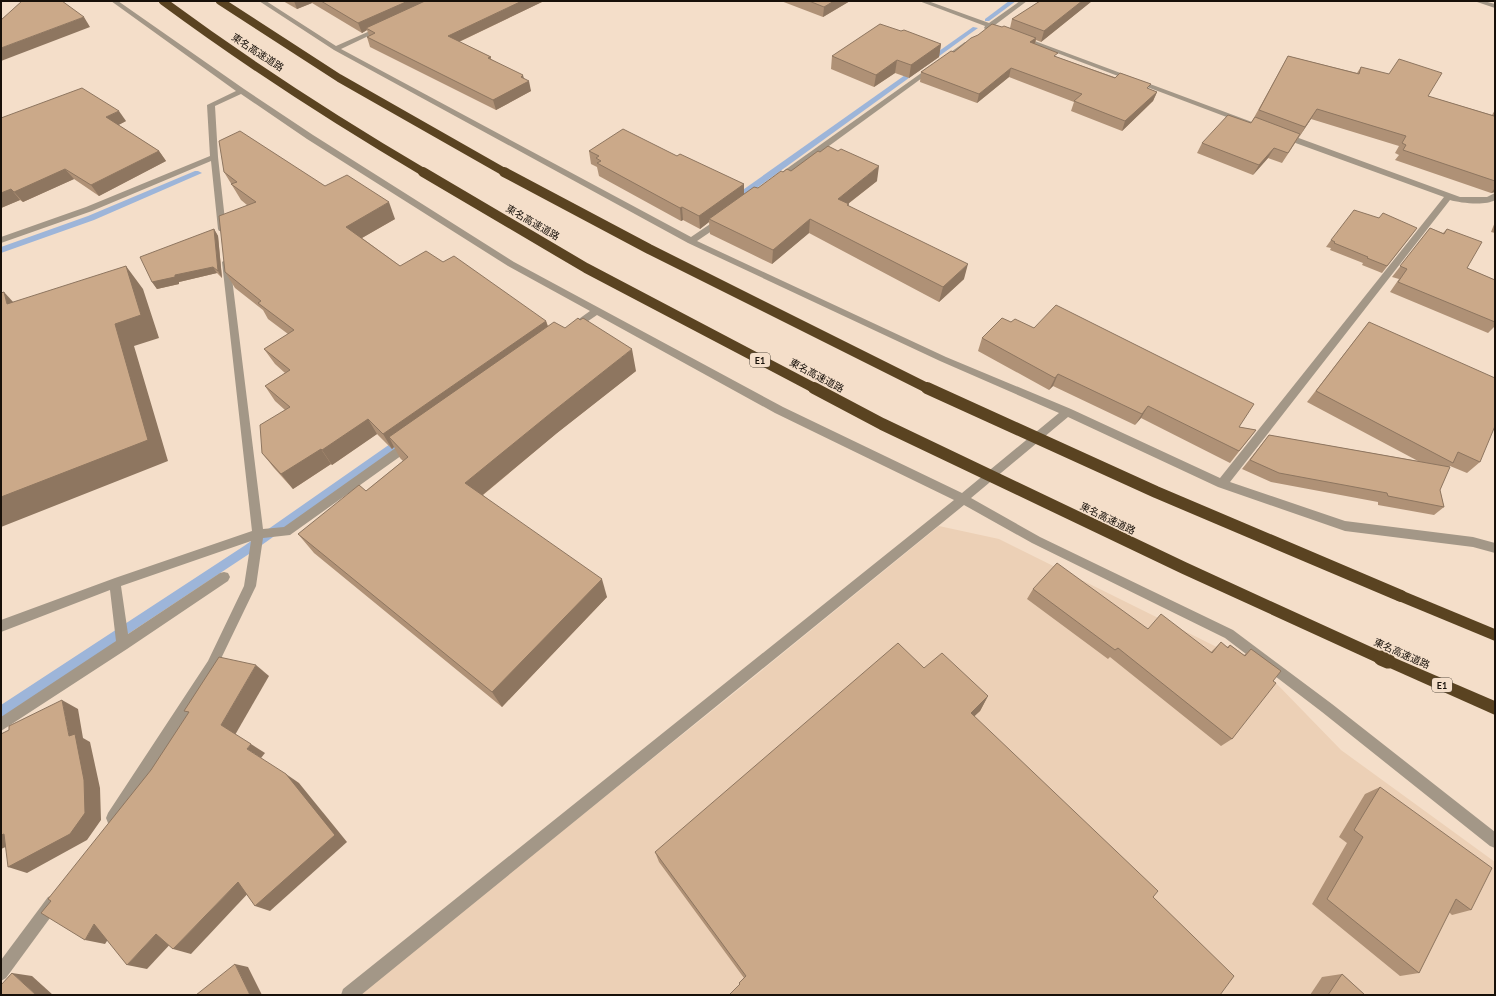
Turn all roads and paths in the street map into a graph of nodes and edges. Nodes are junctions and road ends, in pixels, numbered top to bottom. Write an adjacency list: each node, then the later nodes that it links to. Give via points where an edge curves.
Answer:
1 (114, 1): 12 (street)
2 (162, 1): 35 (highway, 東名高速道路 / E1, bridge, via 216,40 369,140 586,268 882,424 1184,568)
3 (220, 1): 33 (highway, bridge, via 409,119 620,235 912,382 1203,513)
4 (262, 1): 11 (street)
5 (922, 1): 10 (street)
6 (1024, 1): 10 (street)
7 (1477, 1): 8 (street)
8 (1495, 6)
9 (386, 26): 11 (street)
10 (991, 26): 14 (street); 16 (street)
11 (336, 49): 20 (street)
12 (242, 91): 13 (street, via 212,105); 22 (street, via 511,264)
13 (214, 157): 18 (street); 19 (street, via 89,209)
14 (774, 182)
15 (1495, 196): 16 (street, via 1489,200 1475,201)
16 (1448, 197): 26 (street)
17 (730, 214): 20 (street)
18 (223, 235)
19 (1, 240)
20 (691, 241): 24 (street, via 944,360)
21 (225, 251): 28 (street)
22 (596, 311): 23 (street); 27 (street, via 778,410)
23 (564, 334)
24 (1067, 412): 26 (street); 27 (street)
25 (416, 440): 28 (street, via 286,532)
26 (1222, 484): 29 (street, via 1345,526 1473,542)
27 (963, 499): 38 (street, via 1036,540 1229,634 1327,708); 41 (street)
28 (258, 534): 31 (street); 37 (street, via 250,586 212,665)
29 (1495, 548)
30 (224, 577): 34 (street)
31 (115, 583): 32 (street); 34 (street)
32 (1, 626)
33 (1495, 635)
34 (123, 645): 36 (street)
35 (1495, 708)
36 (1, 725)
37 (108, 826)
38 (1495, 842)
39 (61, 890): 40 (street)
40 (1, 973)
41 (350, 995)

